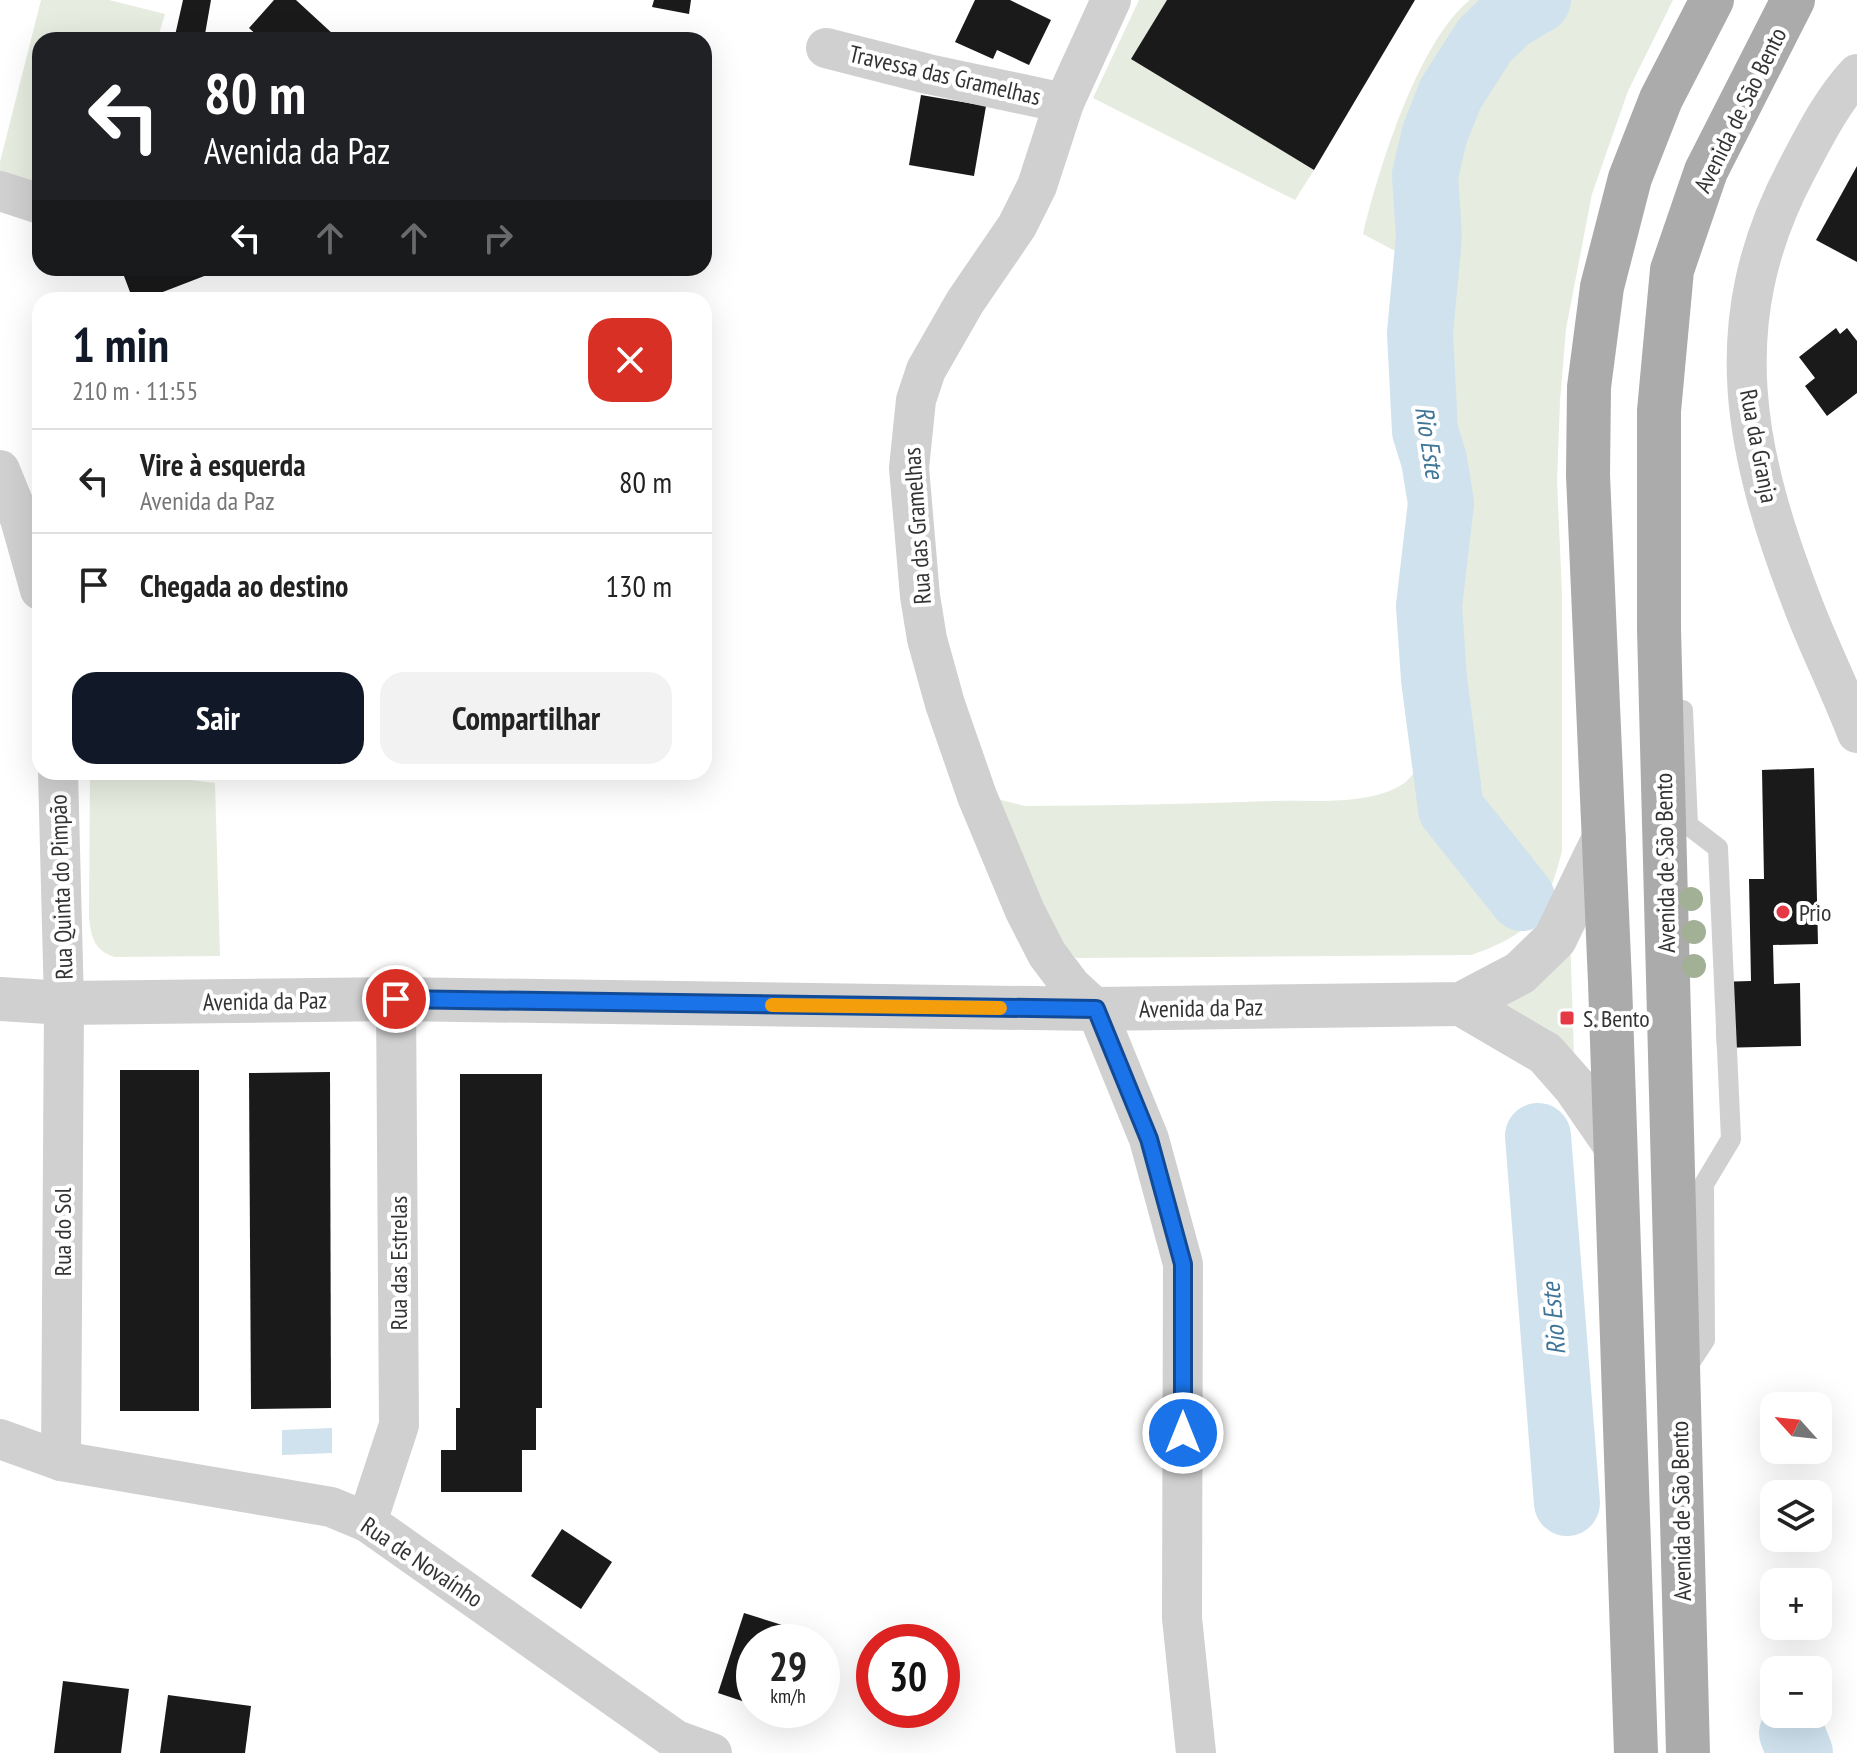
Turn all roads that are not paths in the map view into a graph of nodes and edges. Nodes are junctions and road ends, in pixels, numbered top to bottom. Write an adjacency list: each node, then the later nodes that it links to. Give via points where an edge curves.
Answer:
1 (1111, 0): 6 (street, Rua das Gramelhas)
2 (1712, 0): 14 (main road, via 1661,99 1630,178 1602,287 1591,372 1588,475)
3 (1793, 0): 11 (main road, Avenida de São Bento, via 1706,171 1672,270 1659,411)
4 (826, 48): 6 (street, Travessa das Gramelhas)
5 (1857, 74): 12 (street, Rua da Granja, via 1804,156 1763,245 1747,335 1745,383 1764,484 1805,610)
6 (1064, 103): 18 (street, Rua das Gramelhas, via 1037,186 1017,226 926,370 916,400 909,468 920,596 945,704 1025,911 1047,954)
7 (0, 191): 8 (street)
8 (32, 201)
9 (0, 470): 10 (street)
10 (32, 562)
11 (1674, 668): 20 (main road, Avenida de São Bento); 20 (lane, via 1688,825 1718,848 1731,1139 1704,1184 1705,1340)
12 (1855, 723)
13 (57, 780): 16 (street, Rua Quinta do Pimpão)
14 (1604, 838): 17 (street, Avenida da Paz, via 1555,939 1520,973); 19 (main road)
15 (396, 999): 16 (street, Avenida da Paz); 18 (street, Avenida da Paz); 23 (street, Rua das Estrelas, via 399,1425)
16 (23, 1003): 22 (street, Rua do Sol)
17 (1461, 1004): 18 (street, Avenida da Paz); 19 (street, via 1545,1053)
18 (1096, 1009): 25 (street, via 1149,1139 1183,1264 1182,1618)
19 (1615, 1145): 26 (main road)
20 (1678, 1383): 27 (main road, Avenida de São Bento)
21 (0, 1439): 22 (street, Rua de Novaínho)
22 (61, 1461): 23 (street, Rua de Novaínho, via 331,1507)
23 (367, 1522): 24 (street, Rua de Novaínho)
24 (686, 1749)
25 (1196, 1753)
26 (1636, 1753)
27 (1688, 1753)

